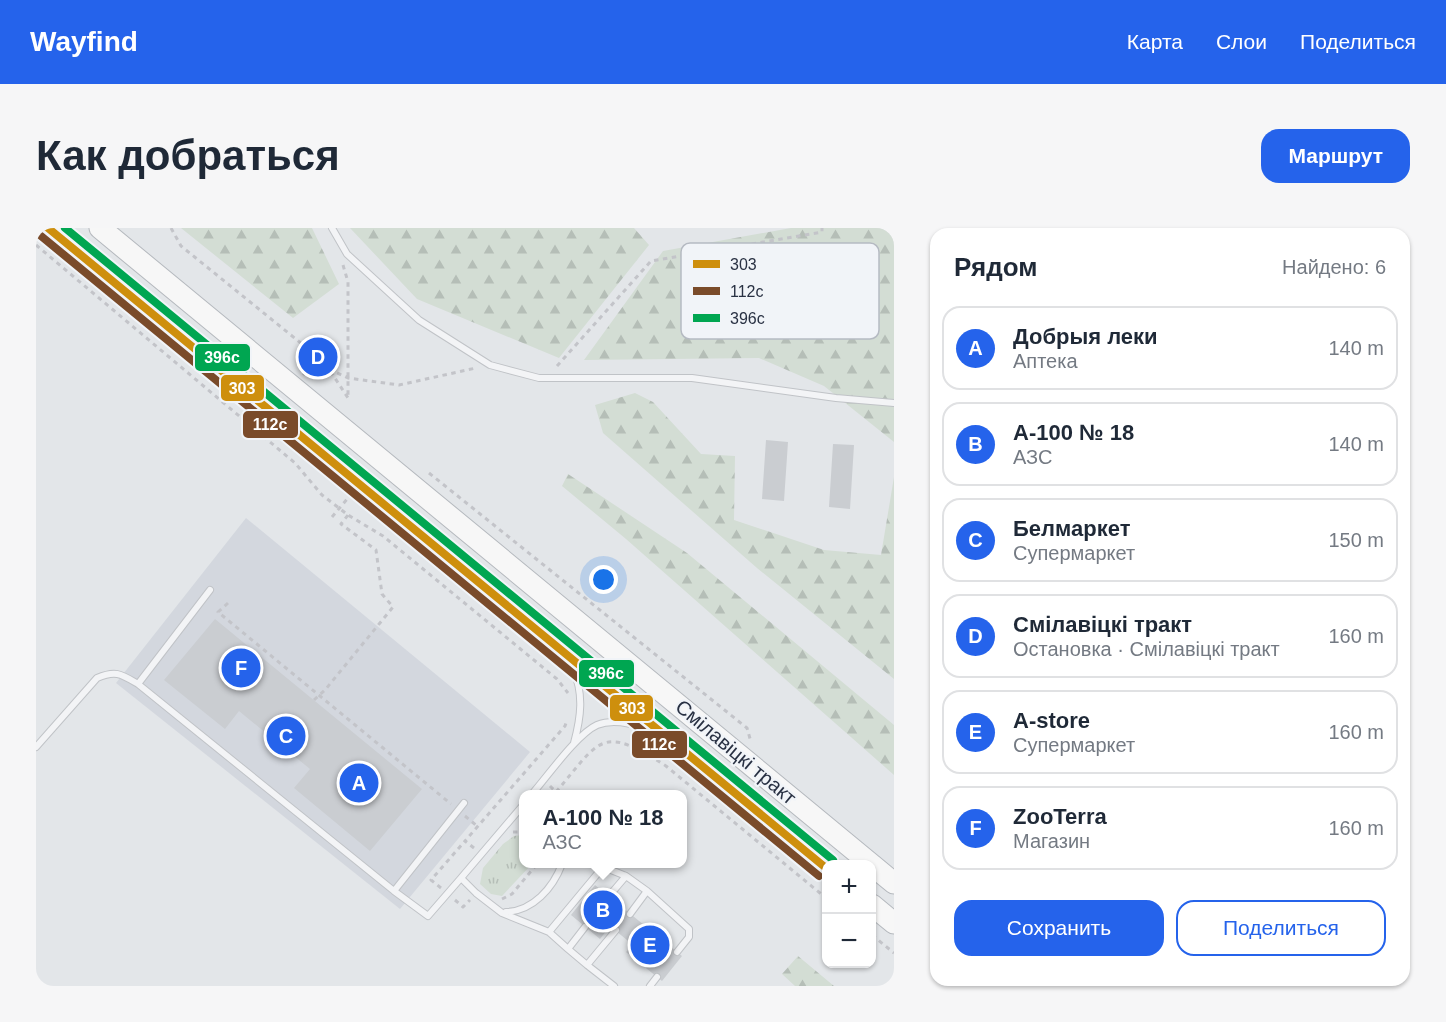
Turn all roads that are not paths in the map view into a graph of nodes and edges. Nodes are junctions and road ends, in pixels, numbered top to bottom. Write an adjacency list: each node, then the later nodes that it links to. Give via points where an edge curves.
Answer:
1 (48, 228): 6 (highway, Смілавіцкі тракт)
2 (100, 228): 16 (highway, Смілавіцкі тракт)
3 (332, 228): 4 (lane, via 347,254 419,320 490,365 539,378 692,378)
4 (894, 403)
5 (210, 590): 7 (lane)
6 (566, 655): 8 (highway, Смілавіцкі тракт); 9 (lane, via 581,698 581,719)
7 (138, 684): 10 (lane, via 119,672 96,678); 25 (lane)
8 (670, 740): 9 (lane, via 620,722 597,725); 17 (highway, Смілавіцкі тракт)
9 (574, 744): 11 (lane)
10 (36, 747)
11 (544, 781): 12 (lane); 13 (lane)
12 (536, 790)
13 (541, 790)
14 (464, 803): 25 (lane)
15 (519, 810): 23 (lane)
16 (865, 860)
17 (822, 865)
18 (560, 868): 29 (lane, via 536,902 526,909)
19 (597, 868): 34 (lane)
20 (606, 868): 22 (lane)
21 (876, 869): 24 (highway, Смілавіцкі тракт)
22 (626, 876): 26 (lane); 27 (lane)
23 (461, 878): 25 (lane, via 428,916); 29 (lane)
24 (894, 883)
25 (394, 891)
26 (647, 891): 30 (lane); 36 (lane, via 689,929 689,937)
27 (609, 896)
28 (876, 908): 31 (highway)
29 (502, 913): 34 (lane)
30 (630, 914)
31 (894, 923)
32 (585, 927): 35 (lane)
33 (616, 930): 37 (lane)
34 (549, 932): 35 (lane)
35 (568, 949): 37 (lane)
36 (677, 952)
37 (587, 964): 39 (lane)
38 (657, 977): 40 (lane)
39 (614, 986)
40 (650, 986)

